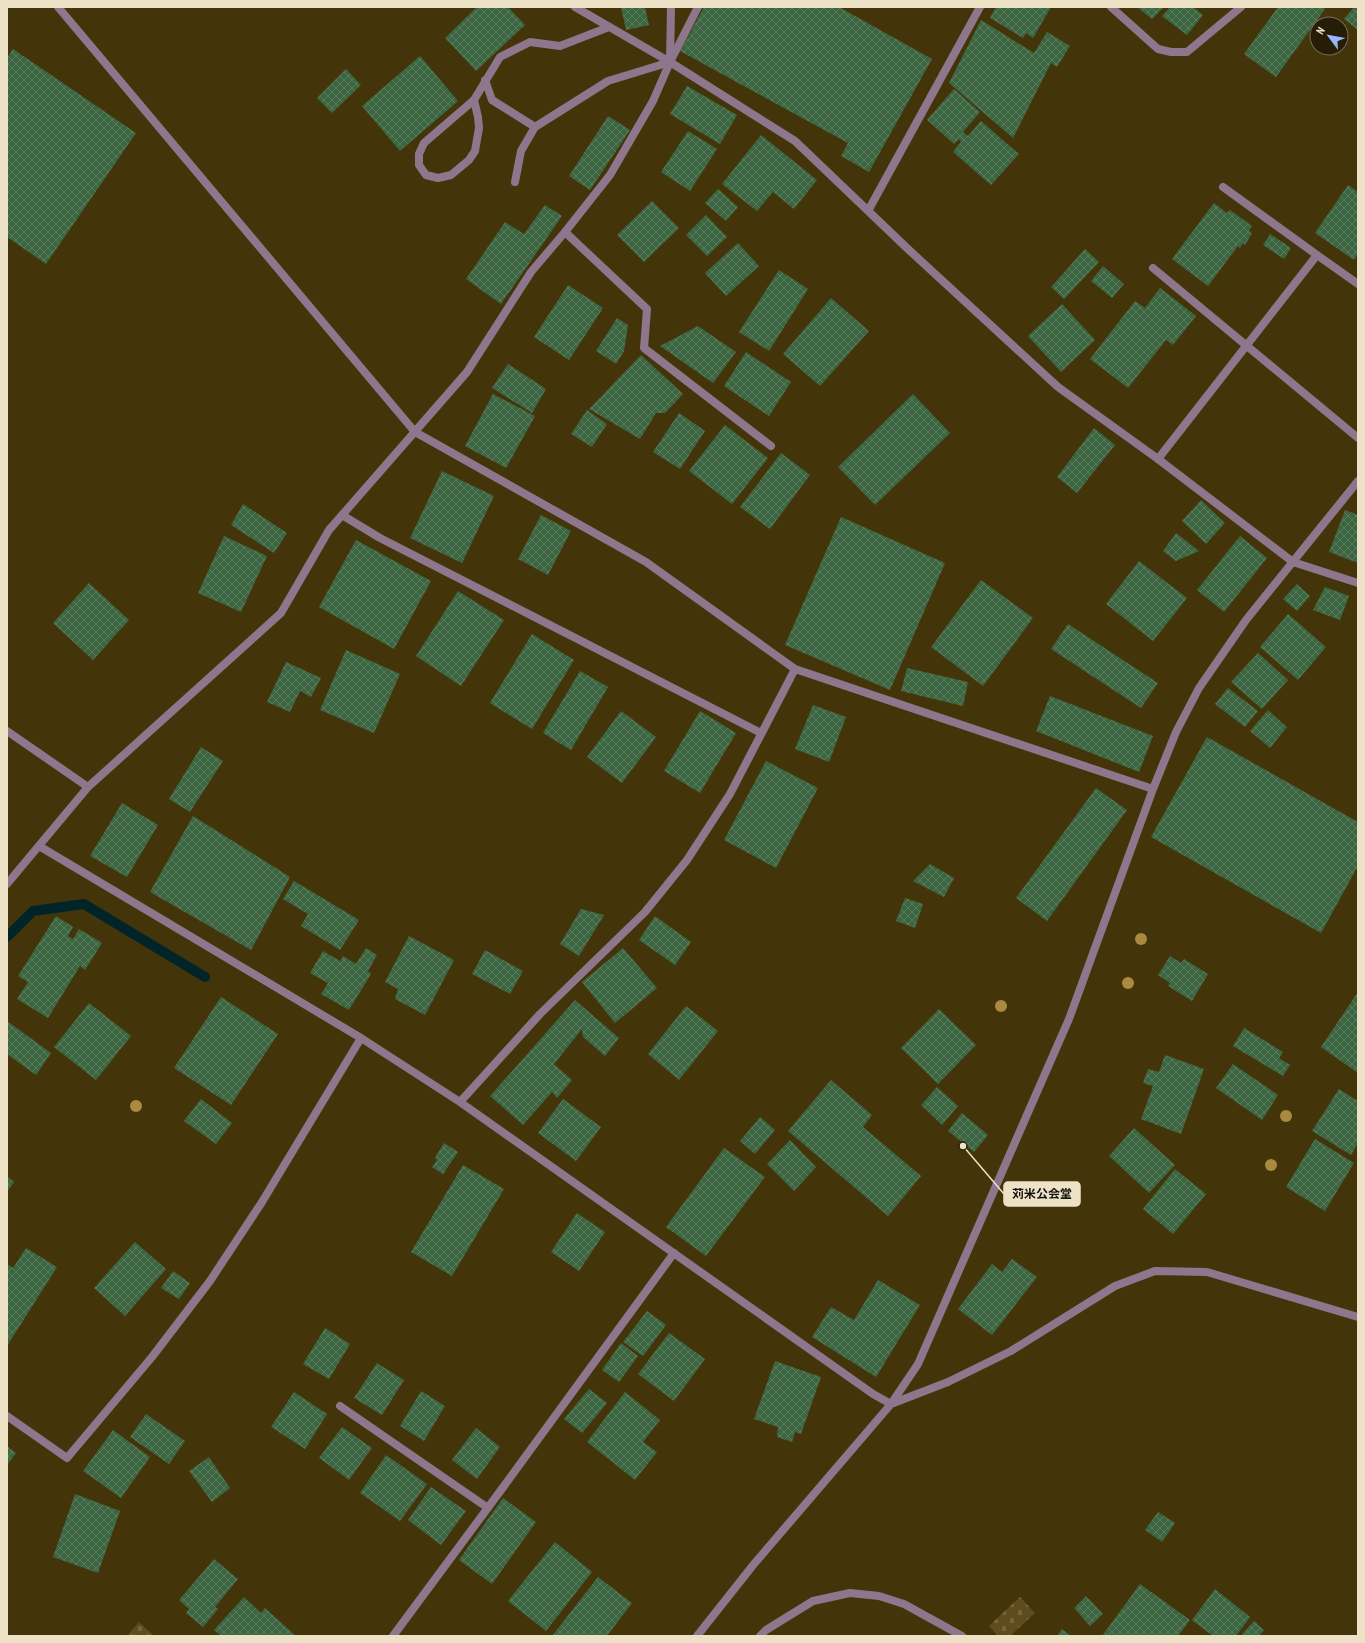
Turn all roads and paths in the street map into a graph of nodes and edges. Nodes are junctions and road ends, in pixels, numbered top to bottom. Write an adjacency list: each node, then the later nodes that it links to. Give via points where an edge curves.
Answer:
1 (58, 7): 21 (street)
2 (575, 7): 8 (street)
3 (671, 7): 9 (street)
4 (698, 7): 9 (street)
5 (980, 7): 15 (street)
6 (1111, 7): 7 (street, via 1158,49 1187,52)
7 (1241, 7)
8 (609, 27): 9 (street); 10 (street, via 560,46 530,42 500,57)
9 (670, 62): 12 (street, via 608,81); 15 (street, via 795,141); 16 (street, via 653,101 610,175)
10 (486, 80): 11 (street); 12 (street, via 492,100)
11 (474, 100): 11 (street, via 424,143 419,154 419,165 426,174 438,178 451,175 469,160 475,151 479,128)
12 (535, 127): 13 (street, via 521,151)
13 (515, 182)
14 (1223, 187): 17 (street)
15 (868, 211): 24 (street, via 1058,387)
16 (565, 232): 21 (street, via 530,272 467,372); 23 (street, via 647,309 644,348)
17 (1317, 255): 19 (street); 20 (street)
18 (1153, 268): 20 (street)
19 (1358, 284)
20 (1246, 346): 22 (street); 24 (street)
21 (415, 432): 26 (street); 29 (street, via 646,562)
22 (1358, 438)
23 (771, 446)
24 (1158, 459): 27 (street)
25 (1358, 481): 27 (street)
26 (342, 515): 31 (street, via 380,538); 32 (street, via 329,530 281,614)
27 (1293, 562): 28 (street); 33 (street, via 1246,620 1199,688 1176,732)
28 (1358, 583)
29 (796, 669): 31 (street); 33 (street)
30 (7, 731): 32 (street)
31 (761, 733): 37 (street, via 730,794 691,854 645,912 540,1014)
32 (88, 787): 34 (street)
33 (1153, 789): 40 (street, via 1069,1019 918,1364)
34 (39, 846): 35 (street); 36 (street)
35 (7, 884)
36 (361, 1038): 37 (street); 42 (street, via 262,1202 210,1281 152,1357 67,1458)
37 (460, 1102): 38 (street)
38 (674, 1252): 40 (street, via 873,1394); 43 (street)
39 (1358, 1317): 40 (street, via 1207,1272 1155,1271 1115,1286 1011,1351 948,1382)
40 (891, 1404): 45 (street, via 754,1564)
41 (340, 1406): 43 (street)
42 (7, 1416)
43 (488, 1508): 44 (street)
44 (393, 1636)
45 (698, 1636)
46 (760, 1636): 47 (street, via 813,1601 850,1593 879,1596 904,1604)
47 (962, 1636)

